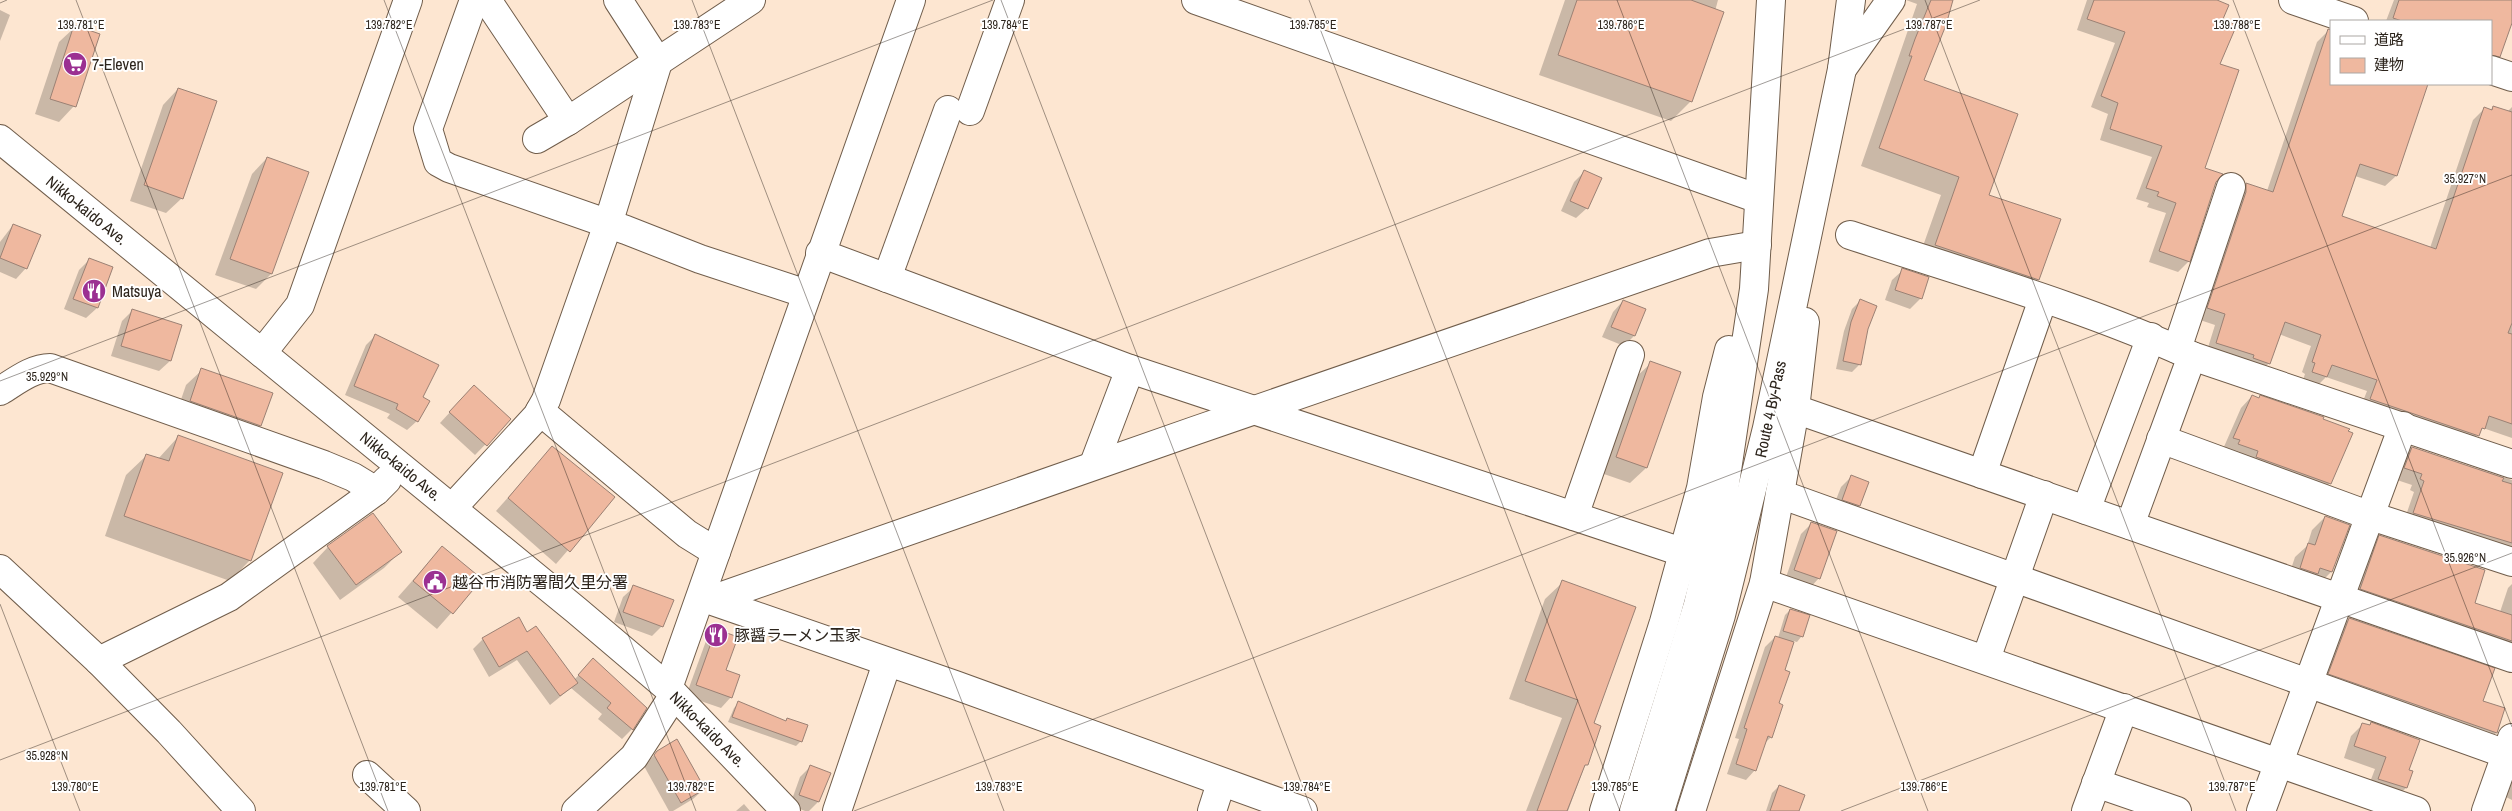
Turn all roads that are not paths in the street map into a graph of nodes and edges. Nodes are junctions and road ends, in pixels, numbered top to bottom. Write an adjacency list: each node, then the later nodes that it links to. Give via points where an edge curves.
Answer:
1 (408, 0): 33 (main road, via 300,305)
2 (474, 0): 23 (main road, via 428,129 438,162)
3 (487, 0): 18 (main road)
4 (618, 0): 14 (main road)
5 (751, 0): 14 (main road)
6 (911, 0): 27 (main road)
7 (1010, 0): 28 (main road)
8 (1196, 0): 22 (main road)
9 (1851, 0): 15 (main road, Route 4 By-Pass)
10 (1891, 0): 15 (main road)
11 (2293, 0): 13 (main road)
12 (1771, 1): 22 (main road, Route 4 By-Pass)
13 (2351, 20)
14 (658, 62): 18 (main road); 23 (main road)
15 (1842, 68): 24 (main road, Route 4 By-Pass)
16 (2492, 70): 17 (main road)
17 (2512, 77)
18 (568, 121): 20 (main road)
19 (0, 139): 33 (main road, Nikko-kaido Ave.)
20 (538, 139)
21 (2231, 187): 34 (main road)
22 (1759, 199): 26 (main road, Route 4 By-Pass)
23 (608, 224): 30 (main road, via 700,260); 40 (main road)
24 (1808, 231): 38 (main road, via 1811,273); 84 (main road, Route 4 By-Pass, via 1767,428 1721,615)
25 (1850, 235): 31 (main road)
26 (1757, 245): 29 (main road, Route 4 By-Pass); 39 (main road, via 1710,253)
27 (820, 253): 28 (main road); 30 (main road)
28 (887, 278): 36 (main road)
29 (1754, 290): 56 (main road, via 1730,345 1701,488); 83 (main road, Route 4 By-Pass, via 1723,497 1700,596)
30 (807, 294): 55 (main road)
31 (2042, 299): 32 (main road); 46 (main road)
32 (2151, 337): 34 (main road); 51 (main road)
33 (262, 353): 45 (main road, Nikko-kaido Ave.)
34 (2184, 353): 41 (main road); 42 (main road)
35 (1630, 355): 53 (main road)
36 (1130, 368): 39 (main road); 43 (main road)
37 (0, 391): 47 (main road, via 19,379 50,368 324,465)
38 (1795, 409): 46 (main road); 48 (main road)
39 (1258, 410): 43 (main road); 53 (main road)
40 (540, 411): 50 (main road); 55 (main road, via 687,534)
41 (2403, 426): 44 (main road); 52 (main road)
42 (2161, 439): 52 (main road); 54 (main road)
43 (1094, 464): 61 (main road)
44 (2512, 464)
45 (402, 465): 47 (main road); 50 (main road, Nikko-kaido Ave.)
46 (1982, 474): 49 (main road)
47 (376, 491): 65 (main road, via 229,597)
48 (1780, 494): 59 (main road); 60 (main road)
49 (2044, 495): 51 (main road); 59 (main road)
50 (453, 507): 68 (main road, Nikko-kaido Ave.)
51 (2086, 510): 54 (main road)
52 (2368, 515): 57 (main road); 62 (main road)
53 (1574, 516): 56 (main road)
54 (2130, 525): 62 (main road)
55 (716, 552): 61 (main road)
56 (1682, 552): 82 (main road, via 1664,622)
57 (2512, 562)
58 (0, 569): 65 (main road)
59 (2015, 578): 64 (main road); 67 (main road)
60 (1764, 583): 64 (main road); 85 (main road)
61 (706, 598): 66 (main road); 68 (main road)
62 (2338, 598): 63 (main road); 67 (main road)
63 (2512, 658)
64 (1986, 659): 69 (main road)
65 (99, 661): 75 (main road)
66 (887, 663): 73 (main road, via 992,698); 79 (main road)
67 (2307, 683): 70 (main road); 71 (main road)
68 (671, 692): 77 (main road, via 634,757); 78 (main road, Nikko-kaido Ave.)
69 (2124, 708): 71 (main road); 74 (main road)
70 (2509, 746): 90 (main road)
71 (2279, 762): 88 (main road); 89 (main road)
72 (367, 775): 76 (main road)
73 (1221, 783): 80 (main road); 81 (main road)
74 (2096, 783): 86 (main road); 87 (main road)
75 (241, 811)
76 (406, 811)
77 (576, 811)
78 (786, 811)
79 (837, 811)
80 (1212, 811)
81 (1303, 811)
82 (1604, 811)
83 (1634, 811)
84 (1660, 811)
85 (1692, 811)
86 (2086, 811)
87 (2177, 811)
88 (2261, 811)
89 (2416, 811)
90 (2486, 811)

